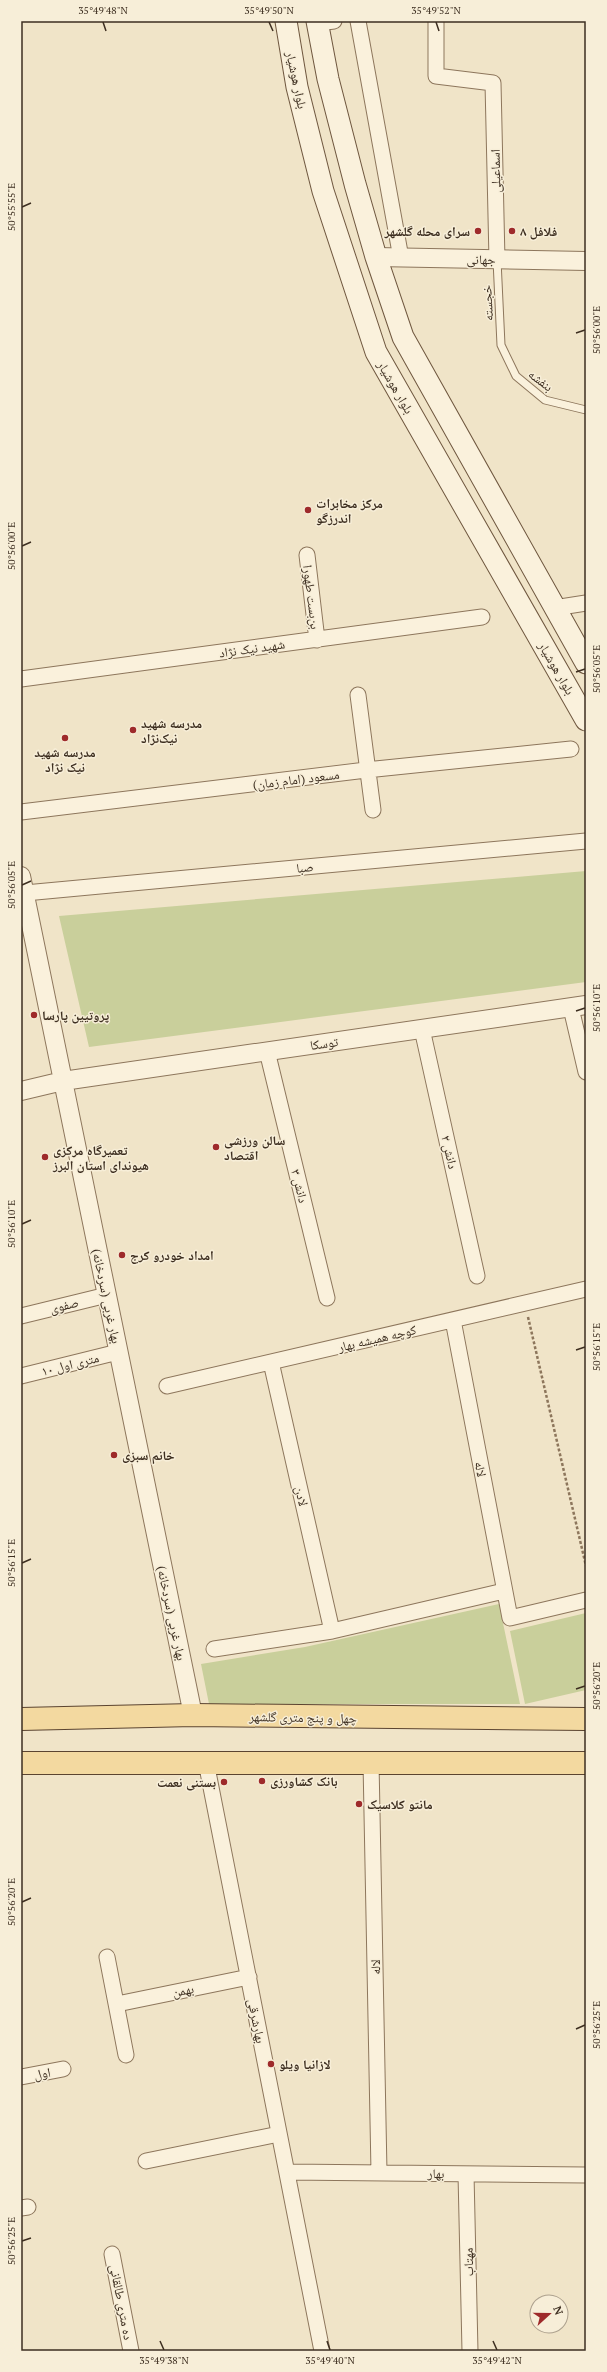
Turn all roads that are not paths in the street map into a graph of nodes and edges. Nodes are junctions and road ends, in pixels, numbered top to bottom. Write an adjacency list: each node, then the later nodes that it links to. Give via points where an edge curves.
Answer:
1 (286, 21): 12 (main road, بلوار هوشیار, via 297,87 323,190 376,352)
2 (358, 21): 6 (street)
3 (436, 21): 7 (street, اسماعیلی, via 436,76 493,83)
4 (323, 22): 5 (main road, via 328,79)
5 (376, 257): 6 (street, جهانی); 11 (main road, via 403,337)
6 (401, 258): 7 (street, جهانی)
7 (497, 260): 8 (street, جهانی); 9 (lane, خجسته)
8 (586, 262)
9 (502, 345): 10 (lane, بنفشه, via 516,376 545,400)
10 (586, 410)
11 (517, 540): 12 (main road, via 506,552); 14 (main road)
12 (490, 552): 16 (main road, بلوار هوشیار)
13 (307, 555): 18 (street, بن‌بست طهورا)
14 (550, 600): 15 (street); 16 (main road, via 528,592); 19 (main road)
15 (586, 603)
16 (521, 606): 22 (main road, بلوار هوشیار)
17 (482, 617): 18 (street, شهید نیک نژاد)
18 (317, 640): 20 (street, شهید نیک نژاد)
19 (586, 663)
20 (21, 680)
21 (358, 695): 24 (street)
22 (586, 720)
23 (571, 749): 24 (street, مسعود (امام زمان))
24 (366, 770): 25 (street); 26 (street, مسعود (امام زمان))
25 (373, 810)
26 (21, 812)
27 (586, 841): 28 (street, صبا)
28 (23, 885): 33 (street, بهار غربی (سردخانه))
29 (578, 1006): 30 (street, توسکا); 32 (street)
30 (422, 1029): 31 (street, توسکا); 35 (street, دانش ۲)
31 (267, 1052): 33 (street, توسکا); 38 (street, دانش ۳)
32 (586, 1072)
33 (63, 1081): 34 (street, توسکا); 37 (street, بهار غربی (سردخانه))
34 (21, 1091)
35 (477, 1276)
36 (586, 1289): 40 (street, کوچه همیشه بهار)
37 (107, 1295): 39 (street, صفوی); 41 (street, بهار غربی (سردخانه))
38 (327, 1298)
39 (21, 1316)
40 (453, 1320): 42 (street, کوچه همیشه بهار); 45 (street, لاله)
41 (118, 1352): 43 (street, ۱۰ متری اول); 50 (street, بهار غربی (سردخانه))
42 (271, 1362): 44 (street, کوچه همیشه بهار); 47 (street, لادن)
43 (21, 1376)
44 (168, 1386)
45 (504, 1591): 46 (street, لاله, via 510,1618); 47 (street)
46 (586, 1600)
47 (332, 1631): 48 (street)
48 (214, 1649)
49 (586, 1709): 52 (main road)
50 (193, 1715): 51 (main road, چهل و پنج متری گلشهر); 52 (main road, چهل و پنج متری گلشهر)
51 (21, 1719)
52 (553, 1719): 53 (main road, چهل و پنج متری گلشهر)
53 (586, 1719)
54 (206, 1762): 55 (main road); 56 (main road); 59 (street, بهارشرقی)
55 (371, 1762): 57 (main road); 67 (street, لاله)
56 (21, 1763)
57 (586, 1763)
58 (107, 1956): 60 (street)
59 (248, 1977): 60 (street, بهمن); 64 (street, بهارشرقی)
60 (117, 2004): 61 (street)
61 (126, 2055)
62 (63, 2069): 63 (street, اول)
63 (21, 2077)
64 (279, 2134): 65 (street); 66 (street, بهارشرقی)
65 (146, 2162)
66 (287, 2172): 67 (street, بهار); 72 (street, بهارشرقی)
67 (379, 2172): 68 (street, بهار)
68 (466, 2174): 69 (street, بهار); 73 (street, مهتاب)
69 (586, 2175)
70 (112, 2254): 71 (street, ده متری طالقانی)
71 (131, 2351)
72 (322, 2351)
73 (470, 2351)

